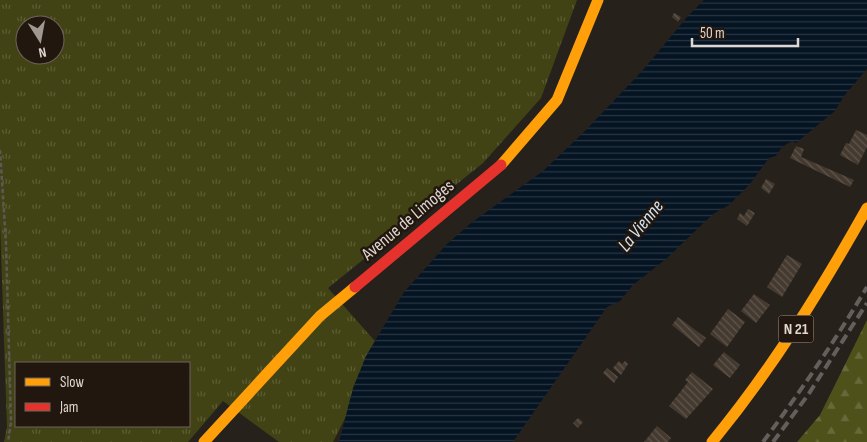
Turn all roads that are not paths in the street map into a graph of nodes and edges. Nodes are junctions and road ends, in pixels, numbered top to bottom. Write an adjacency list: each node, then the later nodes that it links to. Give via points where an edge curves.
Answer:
1 (598, 0): 3 (main road, Avenue de Limoges, via 557,100 507,160 320,316)
2 (867, 208): 4 (main road, N 21, via 808,310 769,369)
3 (204, 442)
4 (712, 442)

